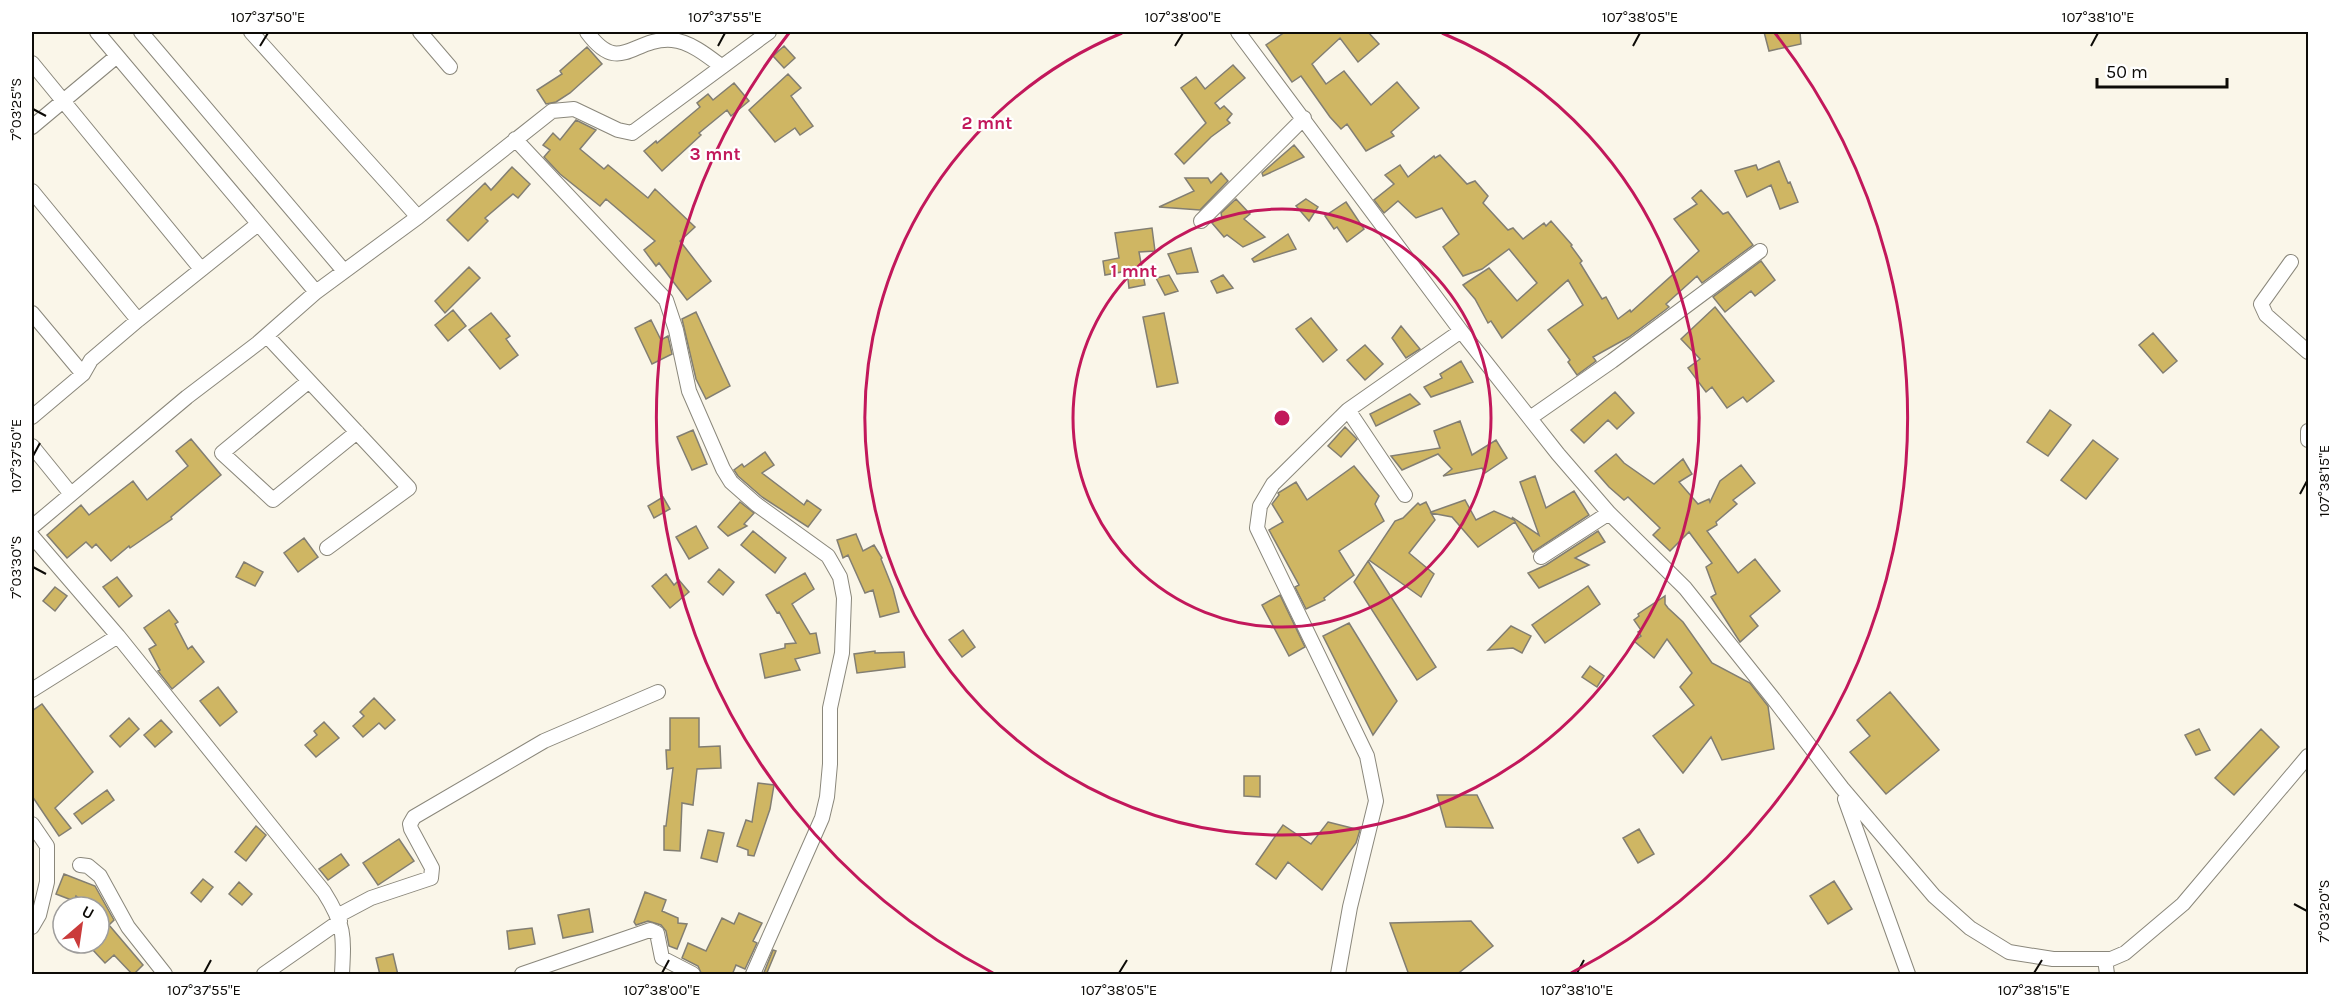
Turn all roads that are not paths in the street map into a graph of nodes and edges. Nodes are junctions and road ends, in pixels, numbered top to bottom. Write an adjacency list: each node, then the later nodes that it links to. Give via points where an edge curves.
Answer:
1 (97, 32): 8 (street)
2 (141, 32): 23 (street)
3 (251, 32): 17 (street)
4 (420, 32): 11 (street)
5 (587, 32): 10 (street, via 596,45 612,54 626,54 650,43 674,40 701,51)
6 (769, 32): 10 (street)
7 (1238, 32): 13 (street)
8 (117, 56): 12 (street); 19 (street)
9 (32, 63): 12 (street)
10 (721, 66): 15 (street, via 632,133 574,109 552,111)
11 (450, 67)
12 (63, 101): 14 (street); 22 (street)
13 (1304, 118): 18 (street); 27 (street)
14 (32, 127)
15 (515, 139): 17 (street); 61 (street, via 666,300 689,391 731,482 828,556 840,577 844,598 842,653 830,708 827,797 822,818)
16 (32, 191): 26 (street)
17 (418, 217): 23 (street)
18 (1201, 221)
19 (258, 224): 22 (street); 24 (street)
20 (1760, 251): 34 (street)
21 (2291, 262): 29 (street, via 2261,304 2266,315)
22 (201, 269): 26 (street)
23 (344, 271): 24 (street)
24 (316, 292): 28 (street)
25 (32, 313): 30 (street)
26 (138, 320): 30 (street, via 91,360)
27 (1461, 331): 32 (street); 34 (street)
28 (267, 336): 31 (street); 39 (street)
29 (2308, 352)
30 (83, 374): 33 (street)
31 (309, 381): 36 (street); 36 (street, via 222,453 273,500)
32 (1348, 410): 40 (street); 62 (street, via 1273,484 1260,506 1257,528 1367,756 1376,801)
33 (32, 417)
34 (1530, 418): 41 (street)
35 (2308, 431): 37 (street)
36 (357, 432): 44 (street, via 409,488)
37 (2308, 440)
38 (32, 446): 39 (street)
39 (71, 494): 42 (street)
40 (1406, 495)
41 (1609, 513): 45 (street); 50 (street, via 1685,588)
42 (32, 527)
43 (32, 536): 46 (street)
44 (327, 548)
45 (1541, 557)
46 (118, 636): 47 (street); 53 (street, via 324,892)
47 (32, 690)
48 (658, 692): 53 (street, via 544,741 414,817 411,829 432,868 431,878 371,898)
49 (2308, 756): 55 (street, via 2183,904 2125,953)
50 (1842, 788): 55 (street, via 1934,896 1970,928 2009,952 2053,959); 63 (street)
51 (32, 824): 54 (street, via 47,846 47,882)
52 (80, 865): 56 (street, via 100,876 128,927)
53 (339, 918): 57 (street); 58 (street, via 344,940)
54 (32, 927)
55 (2105, 959): 64 (street)
56 (165, 975)
57 (264, 975)
58 (342, 975)
59 (522, 975): 60 (street, via 650,930 657,933 662,958)
60 (693, 975)
61 (753, 975)
62 (1338, 975)
63 (1908, 975)
64 (2107, 975)

